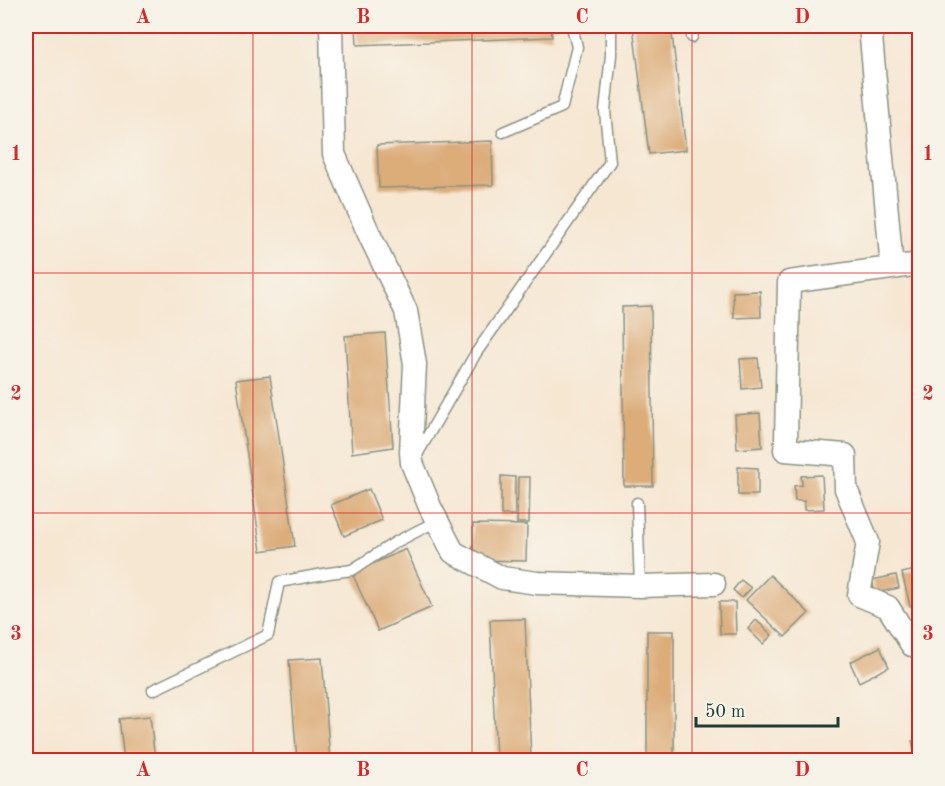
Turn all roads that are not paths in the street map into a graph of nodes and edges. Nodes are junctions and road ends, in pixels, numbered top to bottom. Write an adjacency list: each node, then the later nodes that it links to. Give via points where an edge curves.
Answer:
1 (331, 26): 10 (street, via 334,154 406,311 416,364)
2 (572, 26): 7 (lane, via 577,47 562,107)
3 (611, 26): 10 (lane, via 605,111 610,162 476,353)
4 (695, 26): 6 (lane)
5 (870, 26): 9 (street)
6 (692, 37)
7 (503, 132)
8 (920, 264): 9 (street)
9 (892, 268): 15 (street, via 789,282 785,450 845,455 846,489 868,543 860,595 888,607 912,645)
10 (412, 464): 12 (street)
11 (637, 503): 14 (lane)
12 (437, 521): 14 (street, via 453,552 502,578); 16 (lane, via 352,570 279,582 268,635)
13 (714, 584): 14 (street)
14 (640, 586)
15 (920, 644)
16 (153, 690)

